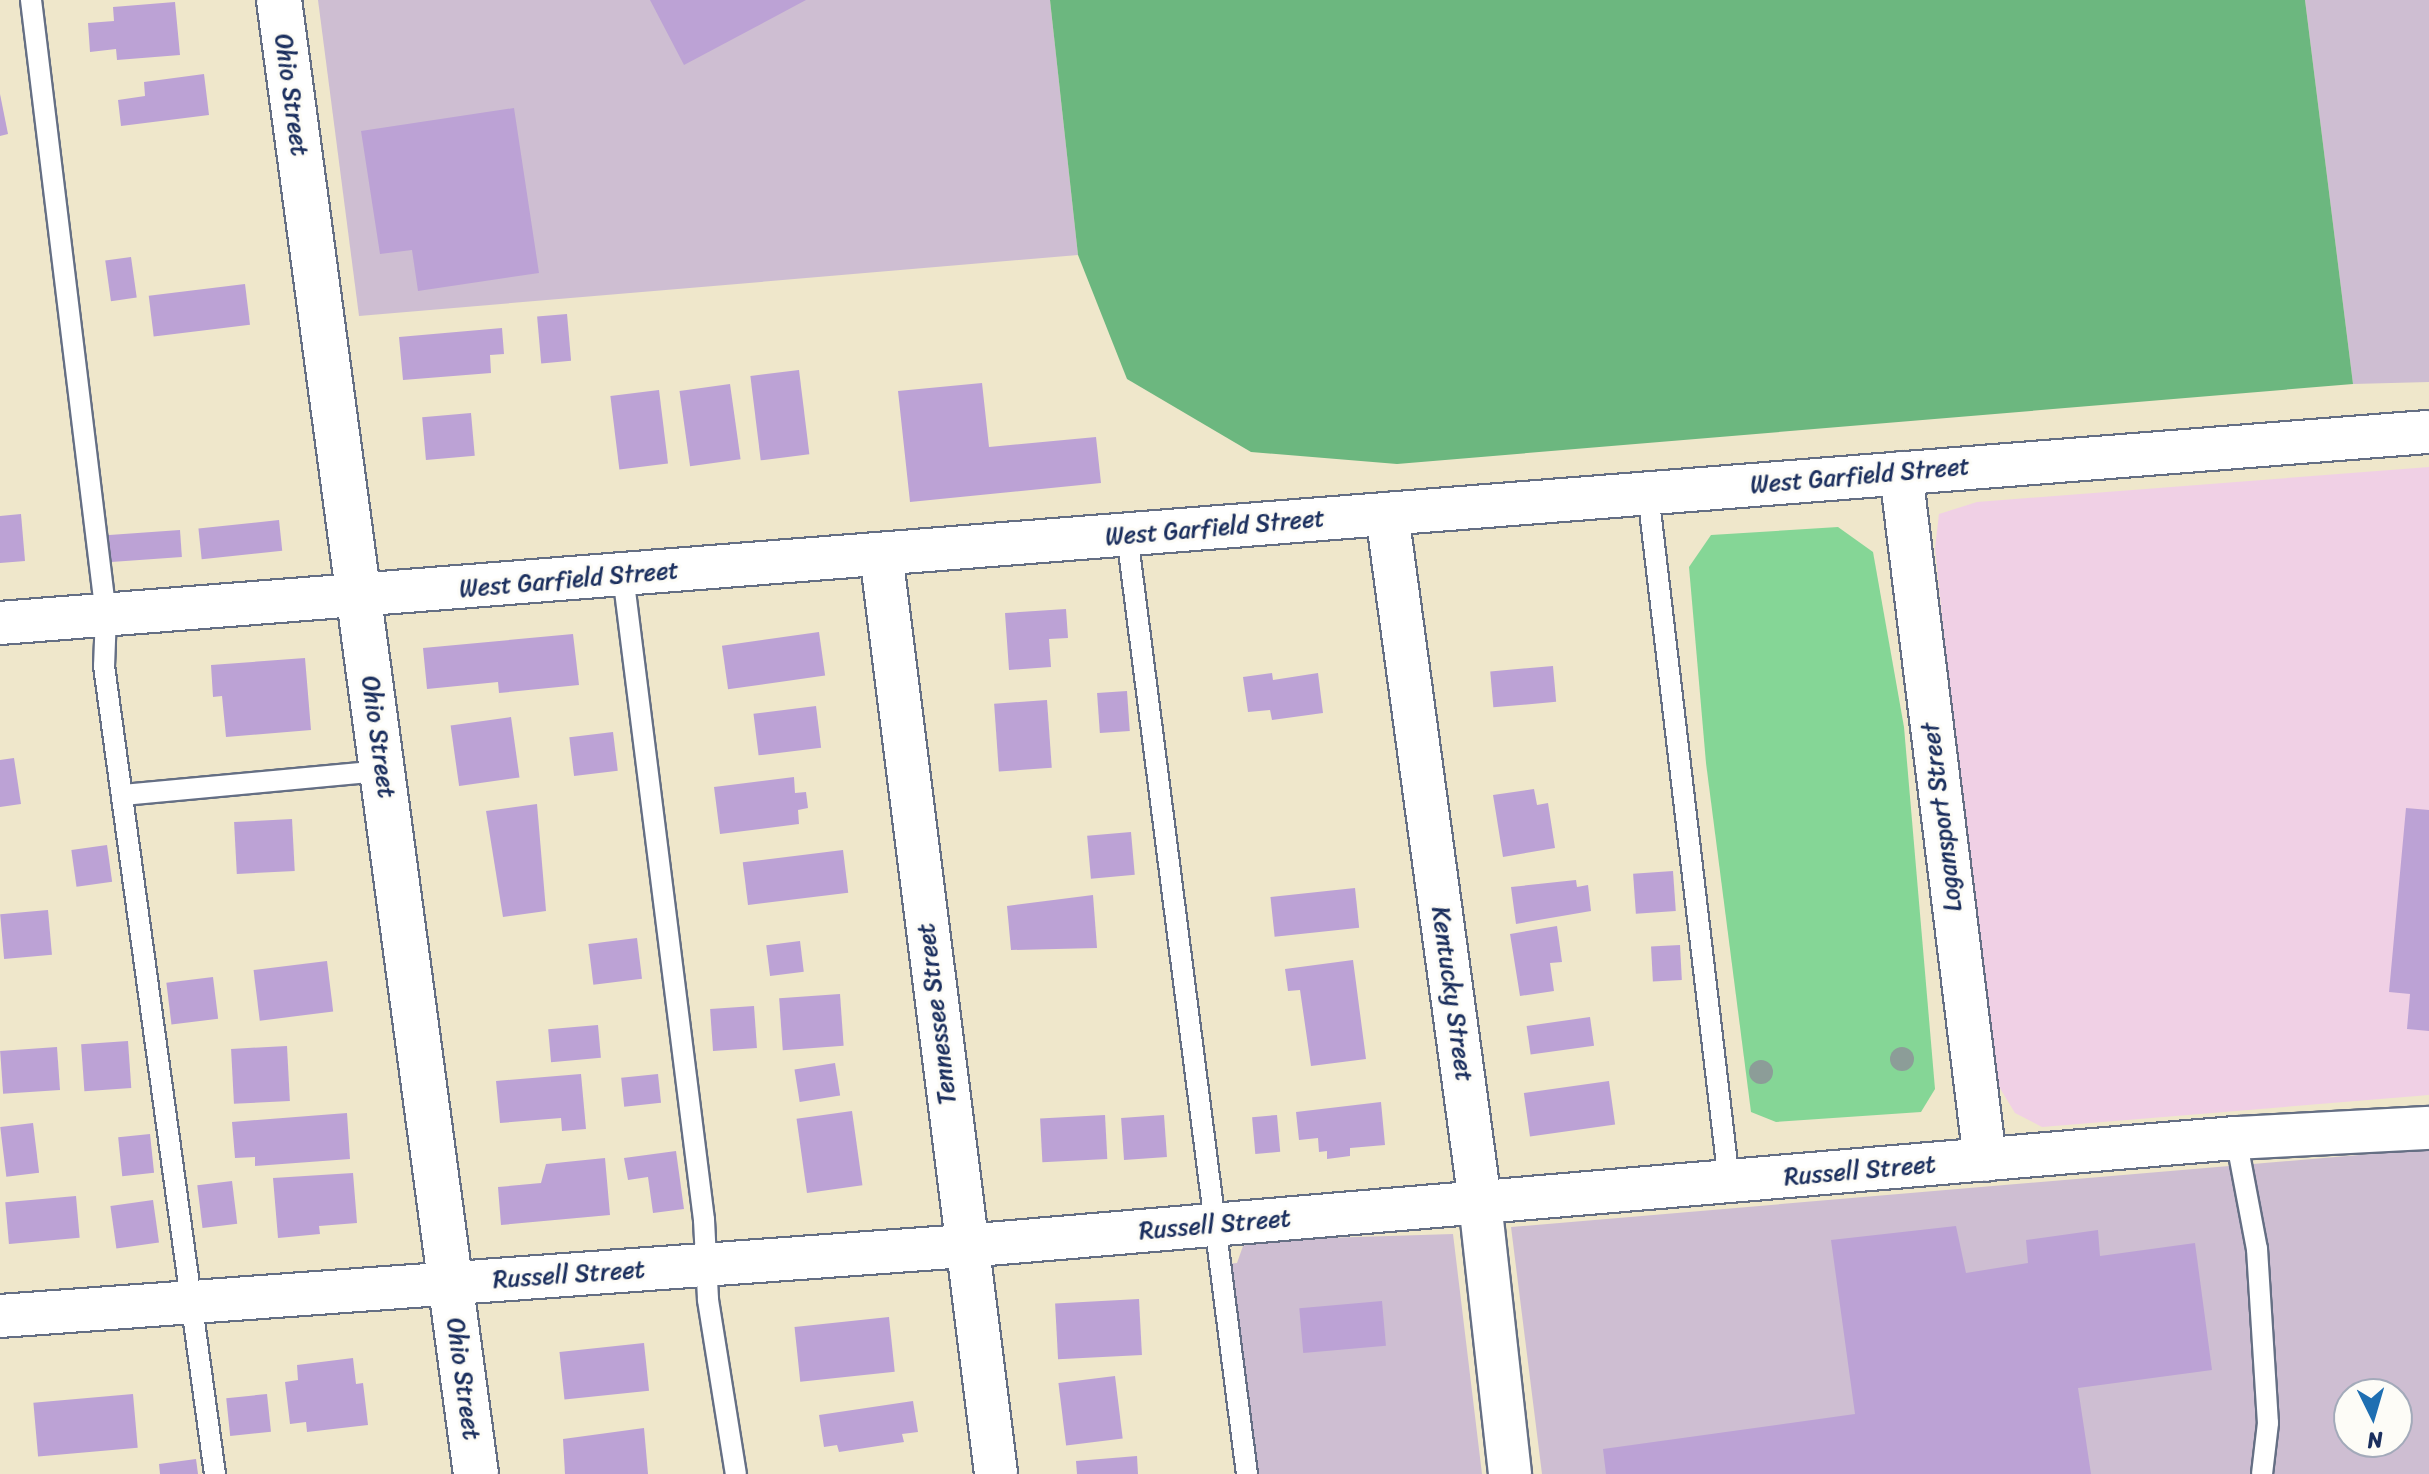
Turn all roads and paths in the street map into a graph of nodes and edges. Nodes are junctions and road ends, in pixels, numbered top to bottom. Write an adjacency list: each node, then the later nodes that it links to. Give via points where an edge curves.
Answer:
1 (31, 0): 11 (lane)
2 (279, 0): 10 (street, Ohio Street)
3 (2429, 432): 4 (street, West Garfield Street)
4 (1901, 473): 5 (street, West Garfield Street); 17 (street, Logansport Street)
5 (1648, 493): 6 (street, West Garfield Street); 18 (lane)
6 (1387, 514): 7 (street, West Garfield Street); 19 (street, Kentucky Street)
7 (1127, 535): 8 (street, West Garfield Street); 20 (lane)
8 (881, 554): 9 (street, West Garfield Street); 21 (street, Tennessee Street)
9 (623, 575): 10 (street, West Garfield Street); 22 (lane, via 704,1220)
10 (359, 596): 11 (street, West Garfield Street); 13 (street, Ohio Street)
11 (106, 615): 12 (street, West Garfield Street); 14 (lane, via 104,666)
12 (0, 623)
13 (383, 771): 14 (lane); 23 (street, Ohio Street)
14 (122, 795): 24 (lane)
15 (2429, 1128): 16 (street, Russell Street)
16 (2236, 1138): 17 (street, Russell Street); 32 (lane, via 2257,1249 2268,1423)
17 (1985, 1160): 18 (street, Russell Street)
18 (1729, 1182): 19 (street, Russell Street)
19 (1480, 1202): 20 (street, Russell Street); 31 (street, Kentucky Street)
20 (1219, 1224): 21 (street, Russell Street); 30 (lane)
21 (965, 1246): 22 (street, Russell Street); 29 (street, Tennessee Street)
22 (704, 1265): 23 (street, Russell Street); 28 (lane)
23 (450, 1284): 24 (street, Russell Street); 27 (street, Ohio Street)
24 (193, 1302): 25 (street, Russell Street); 26 (lane)
25 (0, 1316)
26 (215, 1474)
27 (476, 1474)
28 (736, 1474)
29 (996, 1474)
30 (1247, 1474)
31 (1510, 1474)
32 (2262, 1474)

